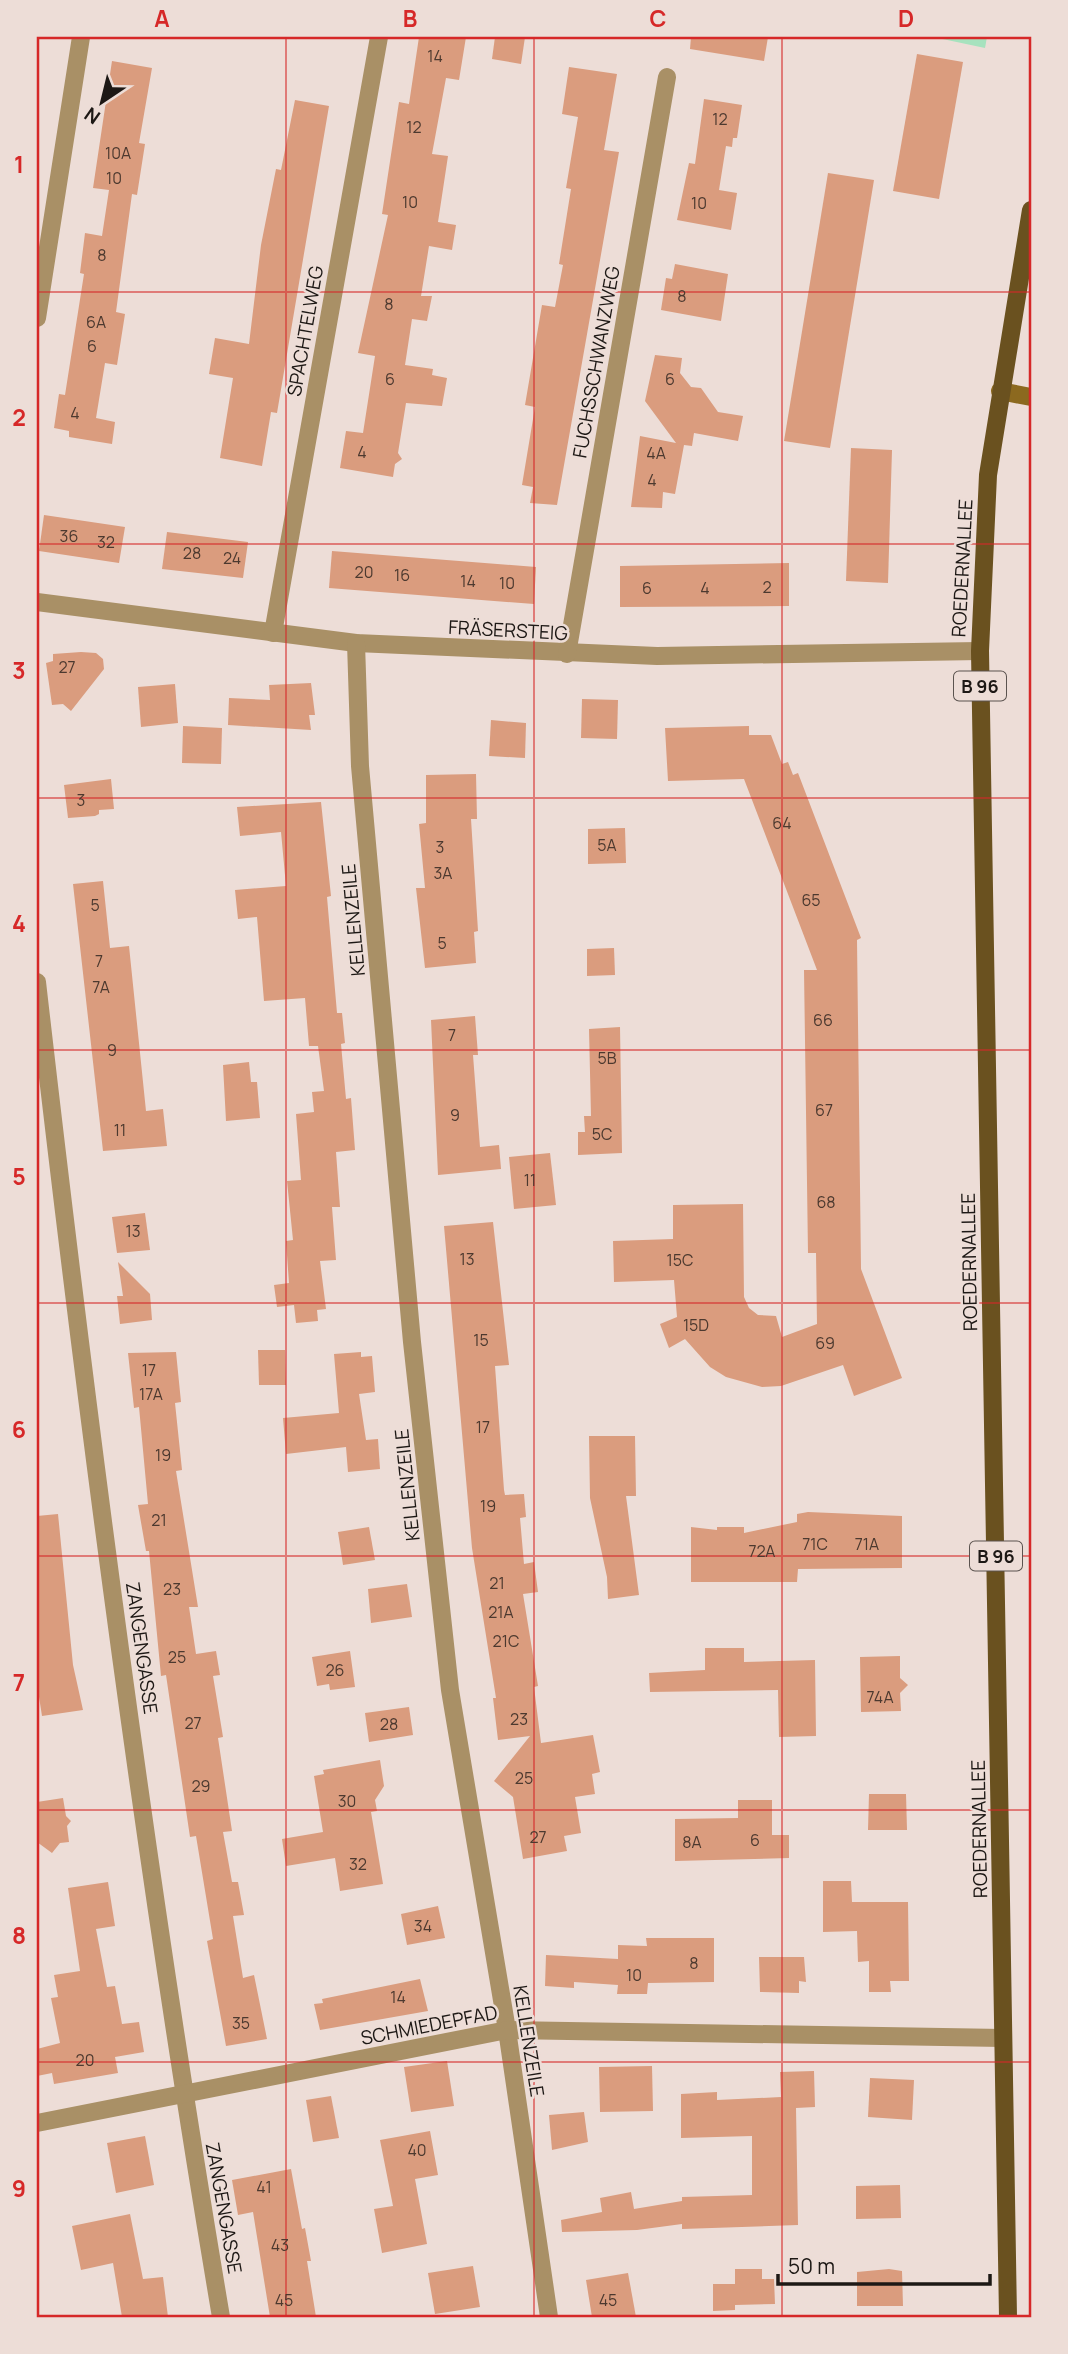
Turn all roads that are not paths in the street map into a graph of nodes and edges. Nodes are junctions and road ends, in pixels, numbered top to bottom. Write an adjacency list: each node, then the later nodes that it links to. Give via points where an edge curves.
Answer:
1 (81, 37): 5 (street)
2 (379, 37): 9 (street, SPACHTELWEG)
3 (667, 77): 12 (street, FUCHSSCHWANZWEG)
4 (1031, 210): 6 (main road, ROEDERNALLEE / B 96)
5 (37, 318)
6 (1000, 391): 7 (street); 11 (main road, ROEDERNALLEE / B 96, via 988,475)
7 (1031, 397)
8 (37, 602): 9 (street, FRÄSERSTEIG)
9 (273, 633): 10 (street, FRÄSERSTEIG)
10 (356, 643): 12 (street, FRÄSERSTEIG); 14 (street, KELLENZEILE, via 360,766 412,1342 447,1663)
11 (980, 651): 12 (street, FRÄSERSTEIG); 15 (main road, ROEDERNALLEE / B 96)
12 (567, 654)
13 (37, 982): 16 (street, ZANGENGASSE, via 80,1356)
14 (507, 2030): 15 (street, SCHMIEDEPFAD); 16 (street, SCHMIEDEPFAD); 19 (street, KELLENZEILE)
15 (1003, 2038): 20 (main road, ROEDERNALLEE / B 96)
16 (183, 2096): 17 (street, SCHMIEDEPFAD); 18 (street, ZANGENGASSE)
17 (37, 2123)
18 (221, 2317)
19 (549, 2317)
20 (1008, 2317)

